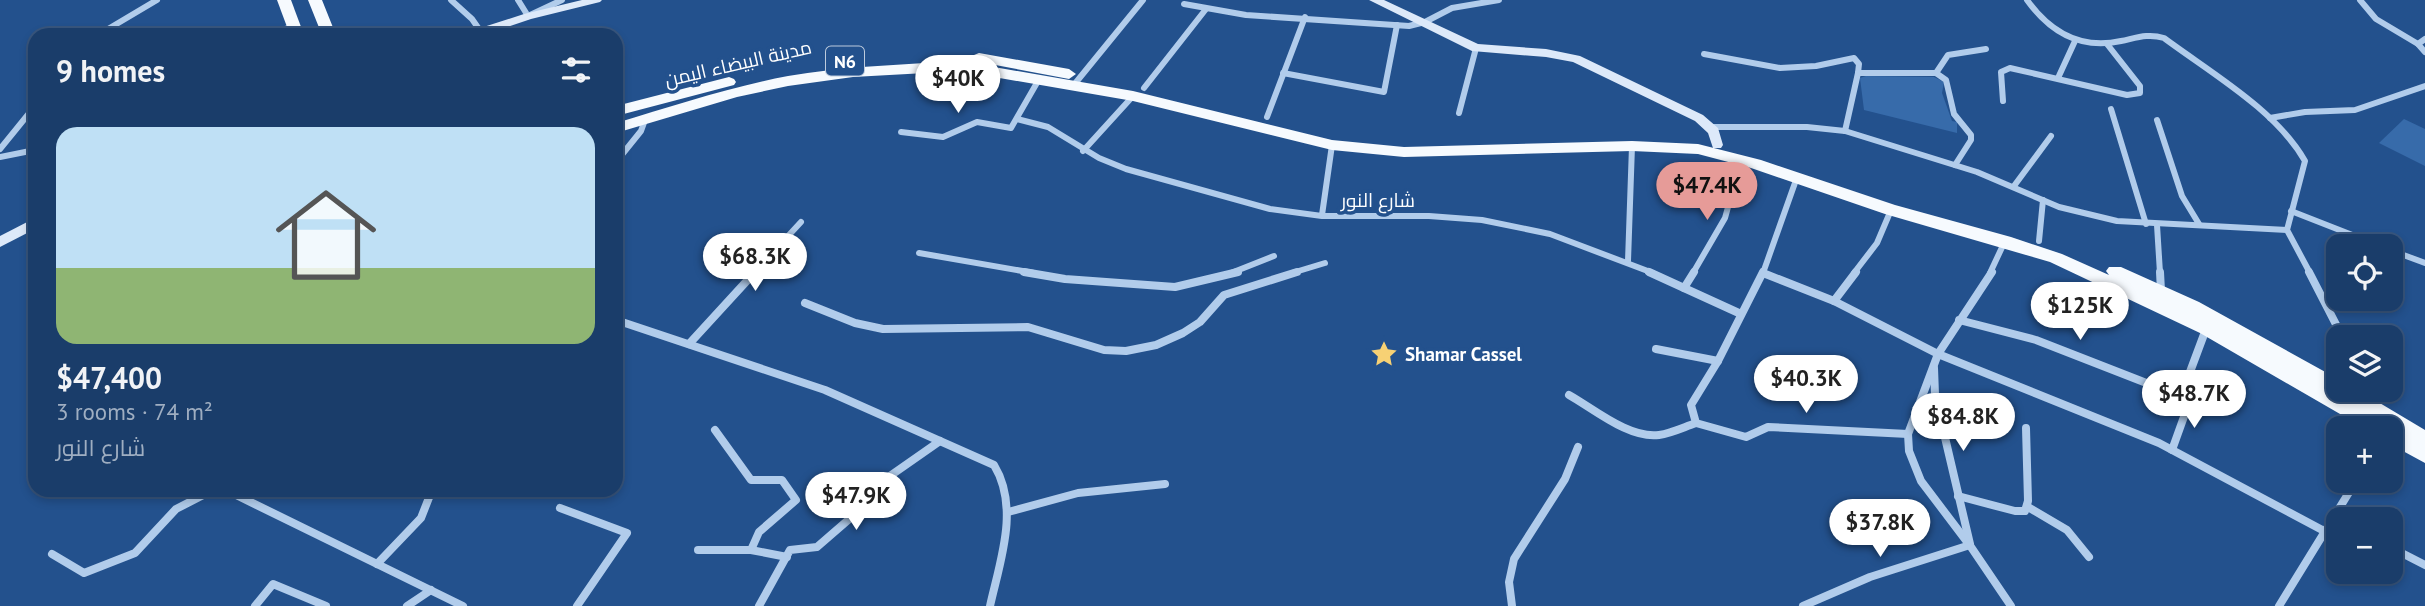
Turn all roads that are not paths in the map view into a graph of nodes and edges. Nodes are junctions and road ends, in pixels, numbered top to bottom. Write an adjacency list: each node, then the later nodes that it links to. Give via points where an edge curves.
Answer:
1 (156, 0): 19 (street)
2 (284, 0): 20 (main road)
3 (315, 0): 21 (main road)
4 (518, 0): 15 (street)
5 (562, 0): 15 (street)
6 (596, 0): 15 (main road)
7 (1143, 0): 37 (street)
8 (1375, 0): 17 (main road)
9 (1499, 0): 17 (street, via 1452,8)
10 (2027, 0): 25 (street, via 2047,25)
11 (2360, 0): 27 (street, via 2383,24)
12 (448, 1): 22 (street, via 472,19)
13 (1184, 4): 14 (street)
14 (1206, 9): 16 (street); 39 (street)
15 (528, 16): 23 (main road)
16 (1305, 17): 18 (street); 32 (street)
17 (1425, 22): 18 (street); 28 (main road)
18 (1397, 25): 32 (street, via 1384,92)
19 (110, 28)
20 (294, 28)
21 (325, 28)
22 (475, 28)
23 (491, 28)
24 (2425, 39): 27 (street)
25 (2075, 41): 26 (street); 35 (street)
26 (2107, 44): 35 (street, via 2140,86 2140,93 2127,95); 47 (street, via 2148,35 2164,38)
27 (2418, 44): 30 (street)
28 (1476, 48): 44 (street); 51 (main road, via 1576,59 1662,98)
29 (1986, 49): 34 (street, via 1948,55)
30 (2425, 52)
31 (1704, 54): 33 (street, via 1787,68 1850,58 1859,64)
32 (1283, 72): 46 (street)
33 (1858, 73): 34 (street); 52 (street)
34 (1936, 73): 64 (street, via 1948,83 1954,114 1971,135)
35 (2058, 78): 40 (street, via 2003,70)
36 (1038, 80): 37 (main road, مدينة البيضاء اليمن / N6); 43 (main road, مدينة البيضاء اليمن / N6, via 953,68 853,72 771,84); 48 (street)
37 (1076, 81): 39 (main road); 43 (main road, مدينة البيضاء اليمن / N6, via 966,57 871,58 773,72)
38 (2425, 86): 47 (street, via 2355,110)
39 (1138, 92): 46 (main road); 55 (main road); 59 (street)
40 (2003, 101)
41 (2111, 109): 72 (street)
42 (623, 112): 43 (main road, مدينة البيضاء اليمن / N6)
43 (643, 113): 50 (main road, مدينة البيضاء اليمن / N6); 61 (street, via 641,131)
44 (1459, 113)
45 (28, 115): 58 (street)
46 (1267, 117): 56 (main road, via 1338,135 1424,142 1627,136)
47 (2270, 118): 69 (street, via 2305,161)
48 (1017, 119): 53 (street, via 1011,128 972,122 943,137); 59 (street, شارع النور, via 1055,130)
49 (2157, 120): 73 (street, via 2182,195)
50 (623, 124)
51 (1711, 127): 52 (street); 56 (main road)
52 (1845, 131): 64 (street)
53 (901, 132)
54 (2051, 136): 66 (street)
55 (1332, 145): 57 (main road, via 1404,152); 70 (street)
56 (1717, 145): 79 (main road)
57 (1632, 146): 63 (main road, via 1698,149); 84 (street)
58 (0, 149)
59 (1083, 150): 70 (street, شارع النور, via 1128,170 1271,209)
60 (28, 151): 62 (street)
61 (623, 153)
62 (0, 157)
63 (1741, 160): 65 (main road); 88 (street, via 1725,218)
64 (1955, 165): 66 (street)
65 (1796, 180): 68 (main road); 87 (street)
66 (2014, 187): 67 (street)
67 (2043, 200): 72 (street, via 2090,216); 79 (street)
68 (1891, 210): 78 (main road); 90 (street, via 1877,243)
69 (2291, 211): 76 (street); 77 (street)
70 (1322, 215): 84 (street, شارع النور, via 1480,219 1535,230)
71 (801, 222): 97 (street)
72 (2146, 224): 74 (street)
73 (2199, 224): 74 (street); 76 (street)
74 (2157, 225): 89 (street)
75 (28, 227): 80 (main road)
76 (2287, 230): 95 (street)
77 (2350, 234)
78 (2005, 241): 93 (street, via 1996,265); 96 (main road, via 2083,270)
79 (2039, 241): 89 (main road)
80 (0, 242)
81 (919, 253): 83 (street, via 1065,279 1175,287 1237,272)
82 (2403, 255): 86 (street)
83 (1274, 256)
84 (1628, 261): 88 (street, شارع النور)
85 (1325, 262): 91 (street, via 1224,296 1183,333 1126,351 1104,350 1028,327 884,329)
86 (2425, 263)
87 (1763, 273): 90 (street); 92 (street)
88 (1684, 288): 92 (street, شارع النور)
89 (2161, 292): 102 (main road)
90 (1834, 301): 99 (street)
91 (805, 303)
92 (1741, 314): 100 (street)
93 (1959, 320): 99 (street); 105 (street, via 2036,340)
94 (623, 322): 97 (street)
95 (2336, 325)
96 (2206, 328): 103 (main road); 105 (street)
97 (689, 344): 115 (street, via 845,398)
98 (1656, 349): 100 (street)
99 (1938, 354): 101 (street); 117 (street)
100 (1718, 361): 108 (street, via 1691,405)
101 (1934, 365): 112 (street); 120 (street)
102 (2326, 381)
103 (2326, 385)
104 (1569, 395): 108 (street, via 1645,434 1657,435)
105 (2181, 397): 117 (street, via 2190,400)
106 (2362, 402): 107 (main road)
107 (2375, 416)
108 (1696, 422): 112 (street, via 1746,437 1768,427)
109 (2026, 428): 124 (street)
110 (715, 430): 130 (street, via 751,480 782,480 796,500 759,533)
111 (2403, 432): 113 (main road)
112 (1908, 434): 128 (street, via 1910,457 1928,493)
113 (2425, 439)
114 (2403, 440): 118 (main road)
115 (940, 441): 126 (street, via 994,465 1003,479); 133 (street, via 877,485 862,508 817,547 790,550)
116 (1578, 447): 145 (street, via 1565,479 1514,559 1509,582)
117 (2172, 450): 127 (street)
118 (2425, 455)
119 (1165, 484): 126 (street, via 1078,493)
120 (1958, 496): 124 (street, via 2015,511); 128 (street)
121 (199, 497): 131 (street, via 176,509 135,553 84,573)
122 (240, 497): 135 (street)
123 (429, 497): 135 (street, via 421,518)
124 (2028, 507): 134 (street, via 2067,530)
125 (560, 508): 142 (street, via 627,533)
126 (1008, 512): 144 (street)
127 (2326, 532): 148 (street)
128 (1970, 545): 146 (street, via 1870,577); 147 (street)
129 (698, 550): 130 (street)
130 (751, 550): 133 (street)
131 (52, 554)
132 (2403, 554): 136 (street)
133 (787, 556): 143 (street)
134 (2089, 557)
135 (377, 564): 137 (street)
136 (2425, 565)
137 (431, 590): 140 (street); 141 (street)
138 (255, 606): 139 (street, via 273,584)
139 (326, 606)
140 (407, 606)
141 (464, 606)
142 (577, 606)
143 (759, 606)
144 (990, 606)
145 (1512, 606)
146 (1803, 606)
147 (2011, 606)
148 (2279, 606)

